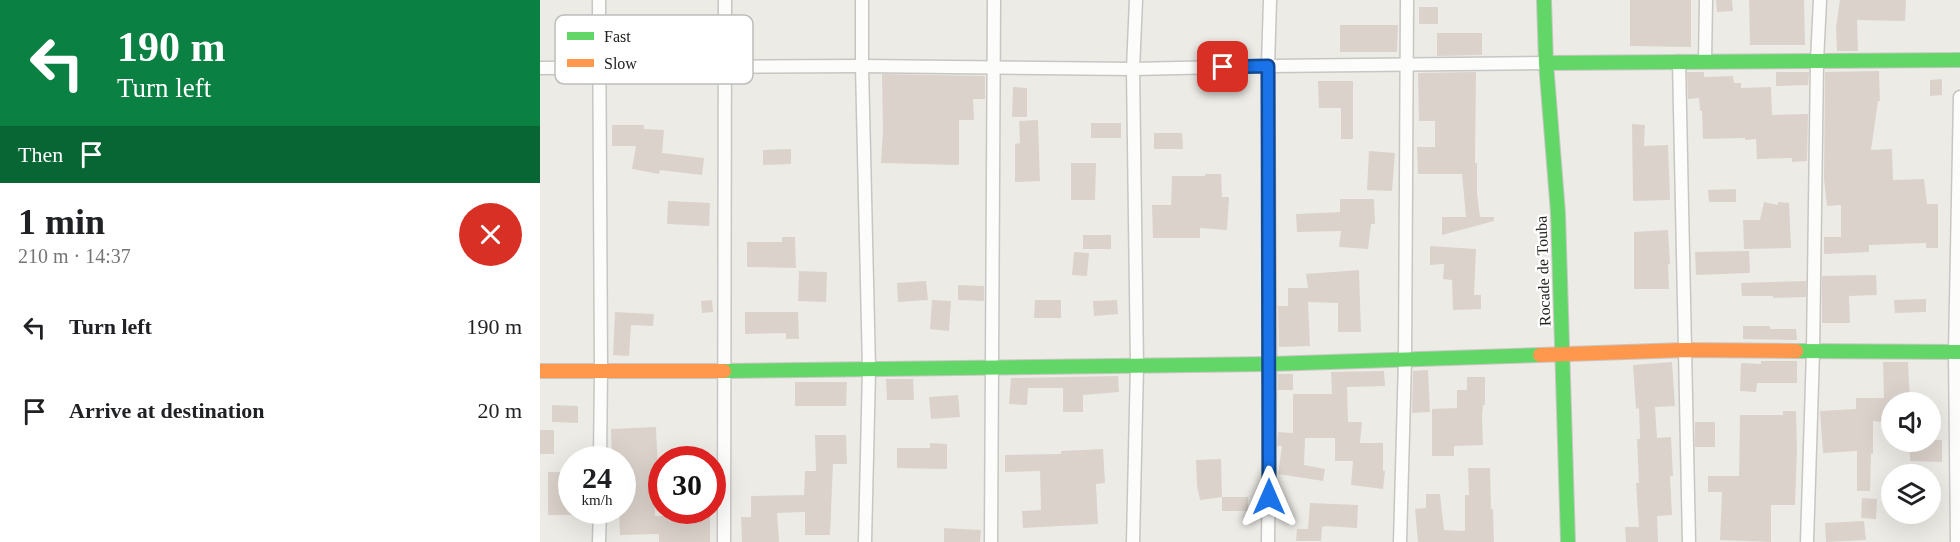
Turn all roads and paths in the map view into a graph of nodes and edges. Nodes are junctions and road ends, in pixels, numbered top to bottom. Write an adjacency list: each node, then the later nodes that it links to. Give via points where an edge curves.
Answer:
1 (725, 0): 10 (street)
2 (862, 0): 17 (street)
3 (994, 0): 20 (street)
4 (1136, 0): 23 (street)
5 (1270, 0): 18 (street)
6 (1407, 0): 16 (street)
7 (1544, 0): 15 (street, Rocade de Touba)
8 (1706, 0): 13 (street)
9 (1820, 0): 14 (street)
10 (725, 15)
11 (1960, 60): 14 (street)
12 (1679, 61): 13 (street); 15 (street); 27 (street)
13 (1705, 61): 14 (street)
14 (1817, 62): 28 (street)
15 (1546, 63): 16 (street); 30 (street, Rocade de Touba, via 1558,213)
16 (1408, 64): 18 (street); 31 (street)
17 (862, 66): 19 (street); 20 (street); 35 (street)
18 (1268, 66): 23 (street); 32 (street)
19 (753, 67)
20 (994, 68): 23 (street); 34 (street)
21 (540, 69): 22 (street)
22 (555, 69)
23 (1133, 69): 33 (street)
24 (599, 84): 37 (street)
25 (724, 84): 38 (street)
26 (1960, 97): 29 (street)
27 (1684, 350): 28 (street); 30 (street); 49 (street)
28 (1813, 352): 29 (street); 50 (street)
29 (1958, 352): 51 (street)
30 (1563, 355): 31 (street); 48 (street, Rocade de Touba)
31 (1405, 360): 32 (street); 47 (street)
32 (1270, 364): 33 (street); 46 (street)
33 (1137, 365): 34 (street); 45 (street)
34 (992, 368): 35 (street); 44 (street)
35 (869, 369): 38 (street); 43 (street)
36 (540, 371): 37 (street)
37 (601, 371): 38 (street); 39 (street)
38 (724, 371): 42 (street)
39 (600, 446)
40 (600, 524): 41 (street)
41 (599, 542)
42 (724, 542)
43 (865, 542)
44 (991, 542)
45 (1133, 542)
46 (1268, 542)
47 (1400, 542)
48 (1568, 542)
49 (1689, 542)
50 (1807, 542)
51 (1957, 542)

